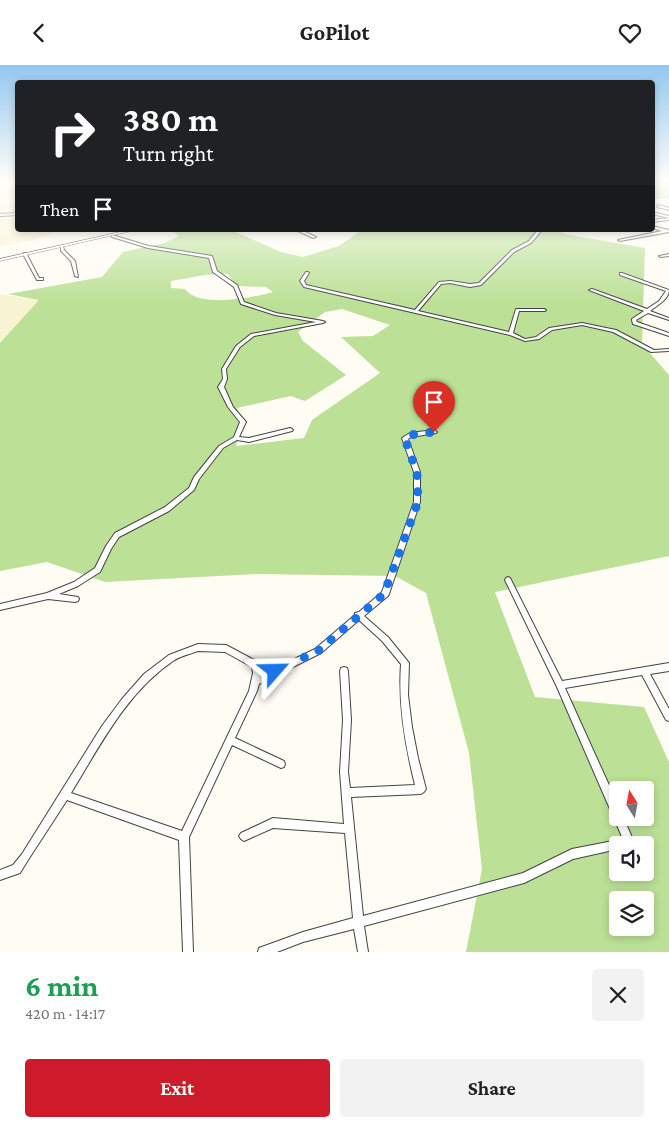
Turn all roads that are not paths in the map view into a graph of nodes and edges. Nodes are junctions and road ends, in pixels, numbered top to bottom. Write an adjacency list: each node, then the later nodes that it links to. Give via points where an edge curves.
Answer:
1 (655, 228): 2 (street)
2 (669, 231): 8 (street)
3 (127, 232): 6 (street)
4 (303, 232): 7 (street)
5 (538, 232): 20 (street, via 530,242 513,251 480,284 440,283)
6 (113, 236): 9 (street); 29 (street, via 148,247 211,257 215,272 236,286 242,303 275,314 323,322 253,335 238,346 224,369 225,379 221,387 243,422)
7 (314, 237)
8 (620, 240)
9 (62, 247): 10 (street); 16 (street, via 73,261)
10 (25, 254): 13 (street); 17 (street, via 38,279)
11 (669, 255): 12 (street)
12 (661, 256)
13 (0, 260)
14 (308, 273): 20 (street, via 302,281 305,286)
15 (621, 274): 19 (street)
16 (77, 276)
17 (42, 279)
18 (591, 289): 22 (street)
19 (669, 291): 22 (street)
20 (417, 310): 24 (street)
21 (544, 310): 24 (street, via 517,310)
22 (647, 311): 23 (street); 25 (street, via 634,320 635,323)
23 (669, 319)
24 (511, 334): 26 (street, via 525,340 537,338 551,329 582,324 614,331 653,351)
25 (669, 335)
26 (669, 350)
27 (290, 430): 29 (street, via 249,440)
28 (434, 432): 34 (street, via 410,435 405,439 417,473 418,502 384,594)
29 (236, 438): 31 (street, via 221,447 196,478 192,489 167,509 117,535 98,570)
30 (508, 580): 39 (street)
31 (48, 596): 32 (street); 33 (street)
32 (75, 599)
33 (0, 607)
34 (358, 615): 38 (street, via 318,651); 43 (street, via 385,639 405,663 403,697 421,789)
35 (669, 667): 37 (street)
36 (344, 671): 43 (street)
37 (644, 671): 39 (street); 40 (street)
38 (256, 681): 41 (street); 44 (street, via 255,665 233,651 212,646 177,655 139,685 116,710)
39 (560, 685): 45 (street)
40 (669, 717)
41 (230, 740): 42 (street); 49 (street)
42 (281, 764)
43 (346, 793): 47 (street)
44 (65, 795): 49 (street); 50 (street, via 16,869)
45 (609, 797)
46 (622, 826): 51 (street, via 629,842 572,853 524,878)
47 (349, 829): 48 (street, via 273,823); 51 (street)
48 (244, 836)
49 (184, 837): 52 (street)
50 (0, 875)
51 (358, 922): 53 (street); 54 (street)
52 (188, 952)
53 (263, 952)
54 (363, 952)

